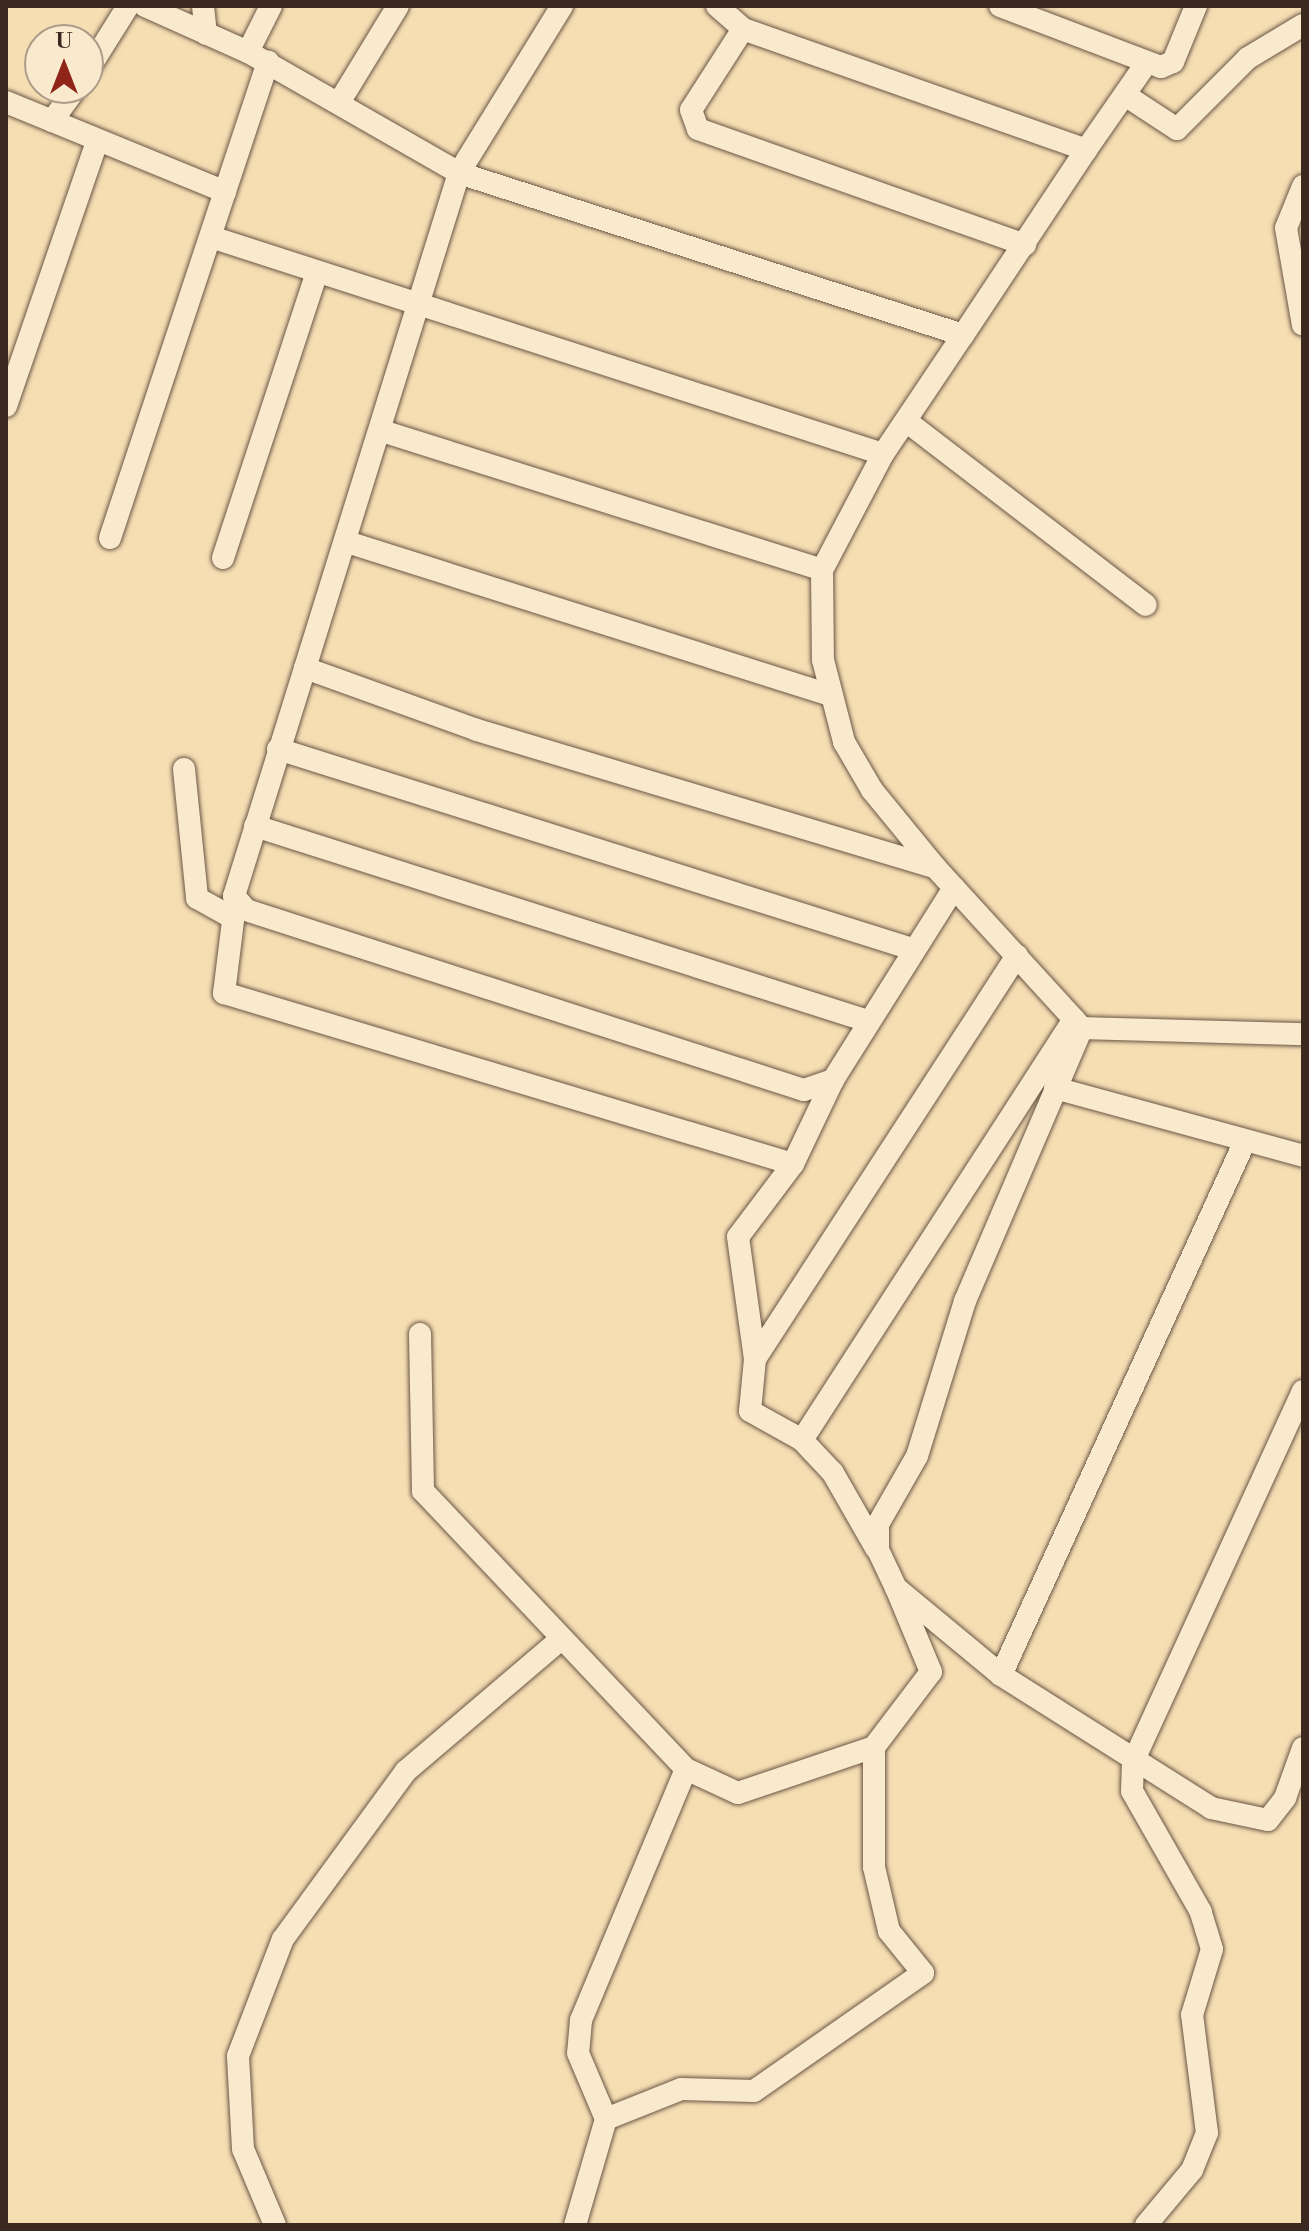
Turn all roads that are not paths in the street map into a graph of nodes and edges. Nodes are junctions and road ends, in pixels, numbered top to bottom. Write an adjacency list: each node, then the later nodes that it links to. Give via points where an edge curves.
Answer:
1 (128, 6): 13 (street)
2 (145, 6): 12 (street)
3 (203, 6): 12 (street)
4 (271, 6): 14 (street)
5 (398, 6): 17 (street)
6 (562, 6): 23 (street)
7 (717, 6): 11 (street)
8 (1196, 6): 15 (street, via 1173,62)
9 (1010, 8): 15 (street)
10 (1303, 25): 16 (street, via 1248,58 1177,129)
11 (743, 29): 22 (street); 27 (street, via 691,110 698,129)
12 (206, 34): 14 (street)
13 (104, 44)
14 (258, 57): 17 (street); 25 (street)
15 (1145, 65): 16 (street)
16 (1125, 95): 22 (street)
17 (340, 101): 23 (street)
18 (6, 102): 20 (street)
19 (64, 104): 20 (street)
20 (52, 121): 21 (street)
21 (97, 141): 25 (street); 32 (street)
22 (1086, 150): 27 (street)
23 (459, 173): 29 (street); 31 (street)
24 (1303, 186): 30 (street, via 1286,228)
25 (225, 192): 26 (street)
26 (211, 237): 28 (street); 36 (street)
27 (1025, 245): 31 (street)
28 (317, 272): 29 (street); 38 (street)
29 (420, 305): 34 (street); 35 (street)
30 (1303, 325)
31 (963, 335): 33 (street)
32 (6, 406)
33 (906, 421): 35 (street); 40 (street)
34 (382, 431): 37 (street); 39 (street)
35 (883, 454): 39 (street)
36 (110, 538)
37 (347, 542): 41 (street); 42 (street)
38 (223, 558)
39 (822, 570): 42 (street)
40 (1146, 605)
41 (305, 668): 43 (street); 46 (street, via 477,730)
42 (830, 695): 46 (street, via 844,742 872,790)
43 (278, 749): 45 (street); 49 (street)
44 (184, 769): 48 (street, via 197,898)
45 (255, 826): 48 (street); 51 (street)
46 (935, 867): 47 (street)
47 (954, 888): 49 (street); 50 (street)
48 (234, 912): 54 (street, via 804,1090); 58 (street, via 224,993)
49 (912, 949): 51 (street)
50 (1017, 956): 52 (street); 60 (street)
51 (868, 1021): 54 (street)
52 (1078, 1023): 53 (street); 55 (street); 62 (street)
53 (1303, 1034)
54 (833, 1080): 58 (street)
55 (1055, 1088): 56 (street); 63 (street, via 965,1301 917,1456 878,1524)
56 (1245, 1141): 57 (street); 66 (street)
57 (1303, 1156)
58 (793, 1164): 60 (street, via 738,1237 749,1273)
59 (420, 1334): 65 (street, via 423,1491)
60 (755, 1359): 62 (street, via 750,1411)
61 (1303, 1391): 69 (street)
62 (802, 1440): 63 (street, via 833,1473)
63 (878, 1550): 64 (street)
64 (896, 1588): 66 (street); 67 (street, via 931,1672)
65 (561, 1639): 70 (street); 72 (street, via 406,1771 283,1939 238,2056 243,2149)
66 (1001, 1675): 69 (street)
67 (874, 1747): 70 (street, via 738,1793); 71 (street, via 879,1905 889,1931 923,1967 920,1978 754,2091 681,2089)
68 (1303, 1748): 69 (street, via 1276,1813 1256,1821 1211,1808)
69 (1133, 1762): 74 (street, via 1132,1791 1201,1912 1212,1949 1192,2015 1207,2133 1192,2170)
70 (686, 1769): 71 (street, via 581,2020 578,2053)
71 (606, 2119): 73 (street)
72 (275, 2225)
73 (575, 2225)
74 (1146, 2225)

